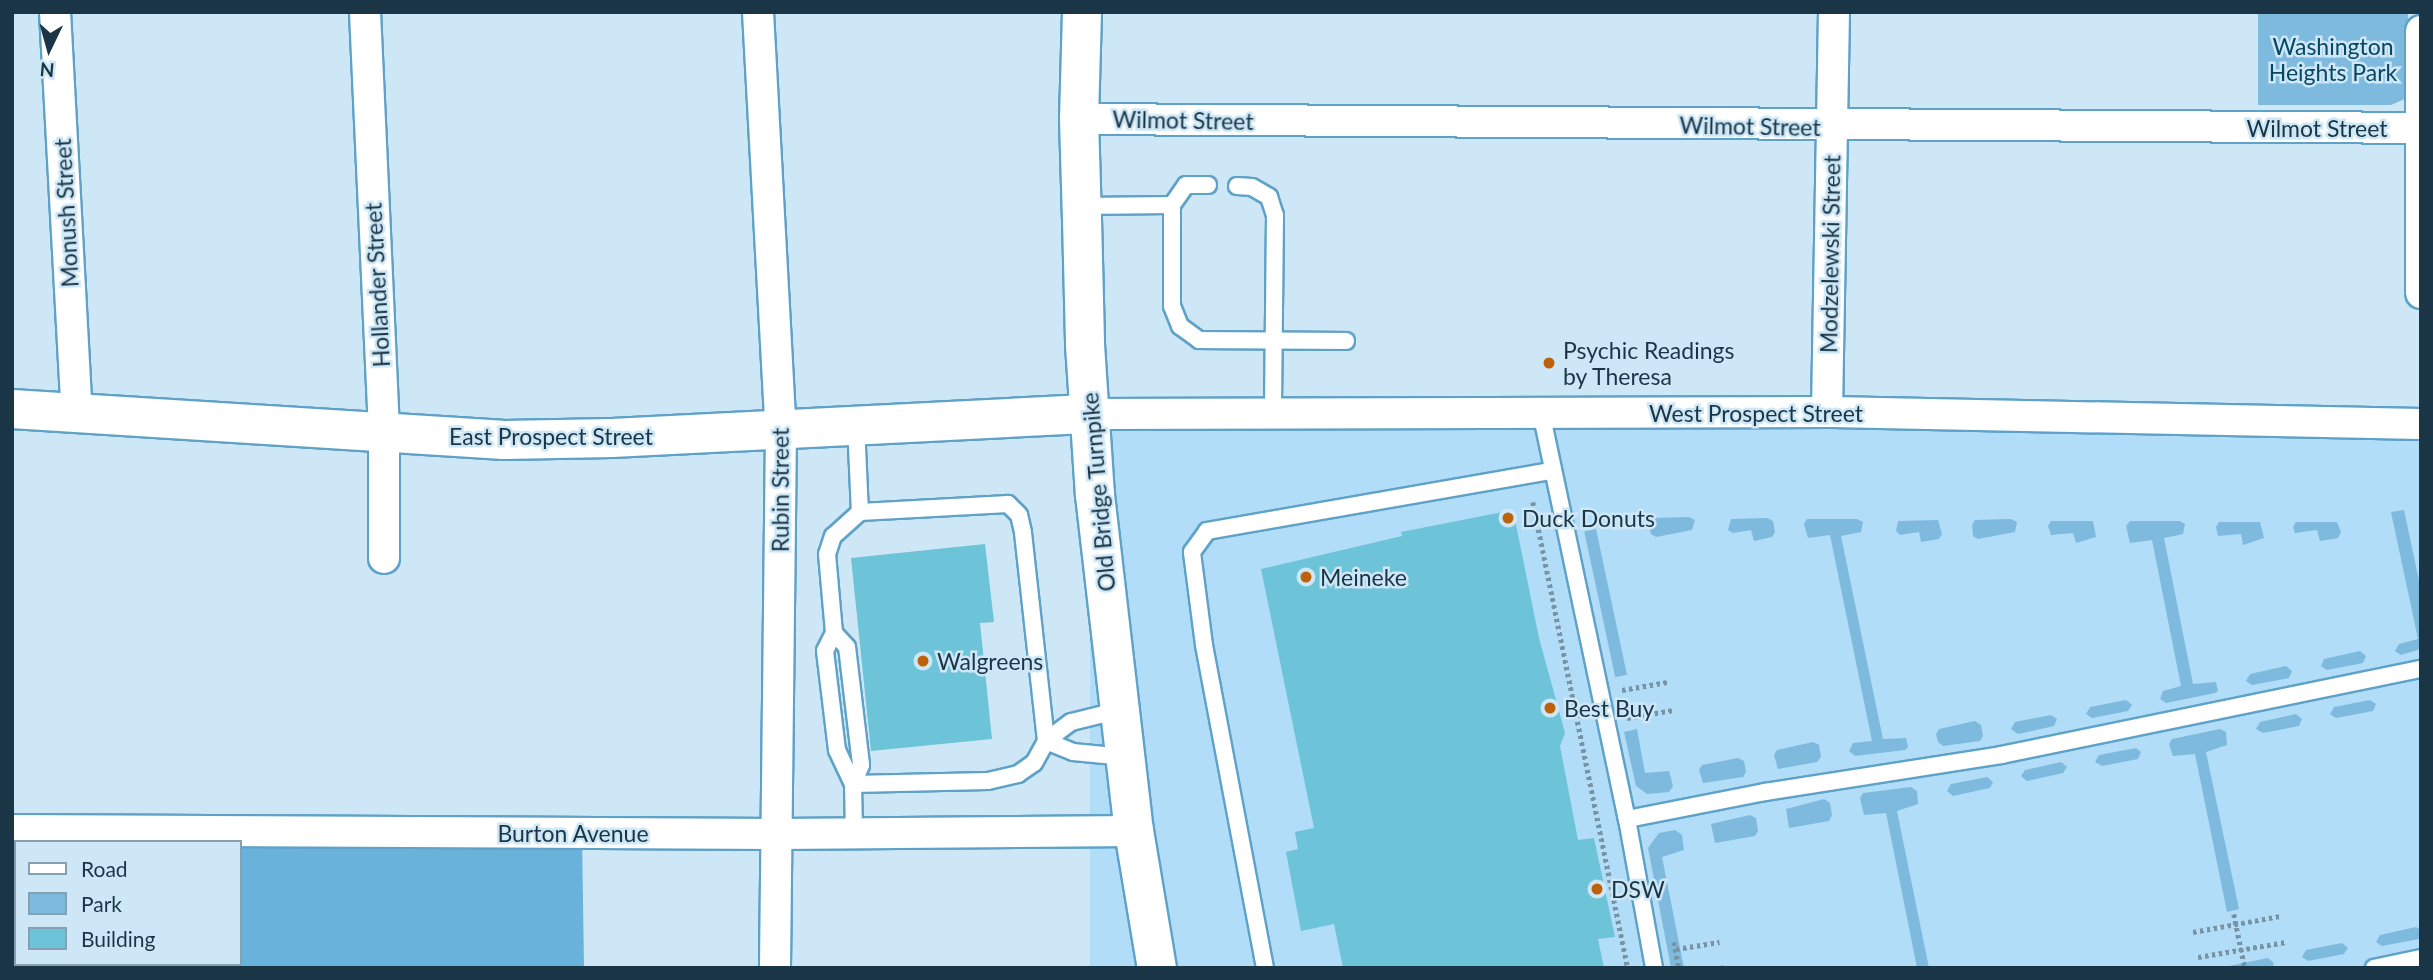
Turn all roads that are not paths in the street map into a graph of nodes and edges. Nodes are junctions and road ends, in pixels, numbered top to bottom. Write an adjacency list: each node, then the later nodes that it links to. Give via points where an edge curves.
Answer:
1 (55, 12): 21 (street, Monush Street)
2 (365, 12): 26 (street, Hollander Street)
3 (758, 12): 25 (street, Rubin Street)
4 (1082, 12): 7 (street, Old Bridge Turnpike)
5 (1834, 12): 8 (street, Modzelewski Street)
6 (2421, 32): 9 (street)
7 (1079, 119): 8 (street, Wilmot Street); 13 (street, Old Bridge Turnpike)
8 (1832, 126): 9 (street, Wilmot Street); 20 (street, Modzelewski Street)
9 (2420, 128): 14 (street)
10 (1208, 185): 12 (lane, via 1186,185)
11 (1237, 186): 15 (lane, via 1252,187 1269,197 1275,215)
12 (1172, 205): 13 (lane); 15 (lane, via 1172,306 1180,326 1199,340)
13 (1082, 206): 22 (street, Old Bridge Turnpike)
14 (2421, 293)
15 (1273, 341): 16 (lane); 18 (lane)
16 (1346, 341)
17 (12, 409): 21 (street, East Prospect Street)
18 (1273, 412): 19 (street, West Prospect Street); 22 (street, West Prospect Street)
19 (1541, 412): 20 (street, West Prospect Street); 27 (lane)
20 (1827, 412): 23 (street, West Prospect Street)
21 (77, 414): 26 (street, East Prospect Street)
22 (1090, 414): 24 (street, East Prospect Street); 31 (street, Old Bridge Turnpike)
23 (2421, 424)
24 (856, 425): 25 (street, East Prospect Street); 28 (lane)
25 (781, 430): 26 (street, East Prospect Street, via 504,440); 39 (street, Rubin Street)
26 (384, 434): 29 (street, Hollander Street)
27 (1552, 471): 35 (lane); 43 (lane, via 1207,531 1192,552 1204,645)
28 (859, 512): 32 (lane, via 988,503 1008,505 1019,515); 34 (lane, via 833,536 827,554 834,633 825,651 837,750)
29 (384, 558)
30 (2421, 669): 35 (lane, via 2001,755)
31 (1120, 710): 32 (lane, via 1071,722); 33 (street, Old Bridge Turnpike)
32 (1046, 741): 33 (lane, via 1073,752); 34 (lane, via 1034,763 1018,774 998,779)
33 (1125, 757): 37 (street, Old Bridge Turnpike)
34 (853, 785): 38 (lane)
35 (1627, 819): 44 (lane)
36 (12, 830): 39 (street, Burton Avenue)
37 (1134, 831): 38 (street, Burton Avenue); 42 (street, Old Bridge Turnpike)
38 (854, 833): 39 (street, Burton Avenue)
39 (778, 834): 41 (street, Rubin Street)
40 (2421, 958): 45 (lane)
41 (775, 968)
42 (1157, 968)
43 (1265, 968)
44 (1654, 968)
45 (2374, 968)

